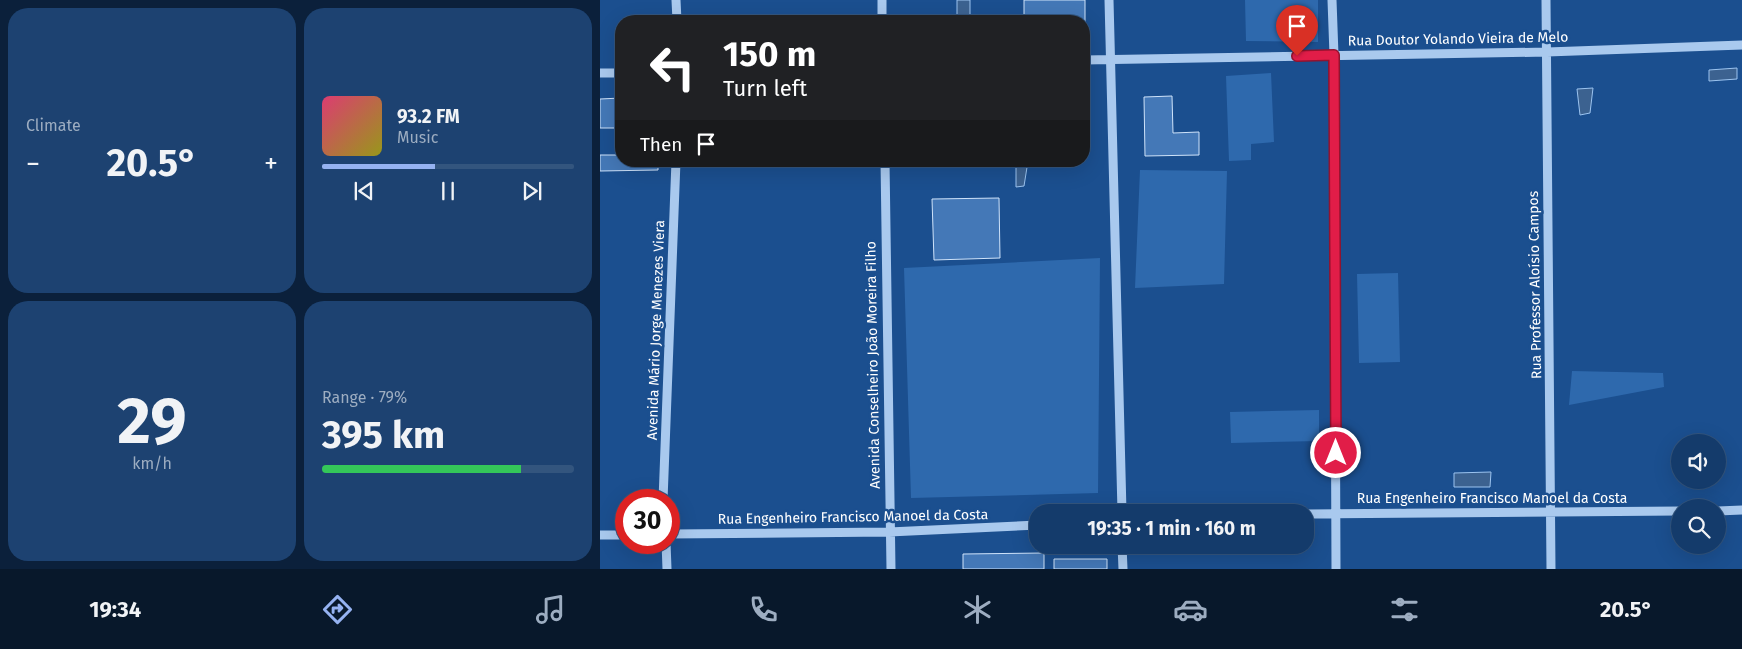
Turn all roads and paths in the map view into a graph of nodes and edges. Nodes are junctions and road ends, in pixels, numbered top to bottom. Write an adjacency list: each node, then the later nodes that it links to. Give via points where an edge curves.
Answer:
1 (676, 0): 6 (street)
2 (882, 0): 7 (street)
3 (1109, 0): 12 (street)
4 (1332, 0): 10 (street)
5 (1546, 0): 9 (street, Rua Professor Aloísio Campos)
6 (677, 15)
7 (882, 15)
8 (1742, 45): 9 (street, Rua Doutor Yolando Vieira de Melo)
9 (1547, 52): 10 (street, Rua Doutor Yolando Vieira de Melo); 22 (street, Rua Professor Aloísio Campos)
10 (1334, 55): 12 (street, Rua Doutor Yolando Vieira de Melo); 23 (street)
11 (1090, 60): 12 (street, Rua Doutor Yolando Vieira de Melo)
12 (1110, 60): 18 (street)
13 (600, 73): 14 (street)
14 (615, 73)
15 (676, 167): 17 (street, Avenida Mário Jorge Menezes Viera)
16 (885, 167): 26 (street, Avenida Conselheiro João Moreira Filho)
17 (663, 489)
18 (1122, 504)
19 (1726, 510): 20 (street)
20 (1742, 510)
21 (1671, 511): 22 (street, Rua Engenheiro Francisco Manoel da Costa)
22 (1552, 512): 23 (street, Rua Engenheiro Francisco Manoel da Costa); 36 (street, Rua Professor Aloísio Campos)
23 (1336, 513): 24 (street, Rua Engenheiro Francisco Manoel da Costa); 35 (street)
24 (1314, 514)
25 (1029, 525): 26 (street, Rua Engenheiro Francisco Manoel da Costa)
26 (889, 532): 27 (street, Rua Engenheiro Francisco Manoel da Costa); 33 (street, Avenida Conselheiro João Moreira Filho)
27 (680, 534)
28 (600, 535): 29 (street)
29 (615, 535)
30 (666, 554): 32 (street)
31 (1122, 554): 34 (street)
32 (667, 569)
33 (891, 569)
34 (1123, 569)
35 (1336, 569)
36 (1551, 569)

